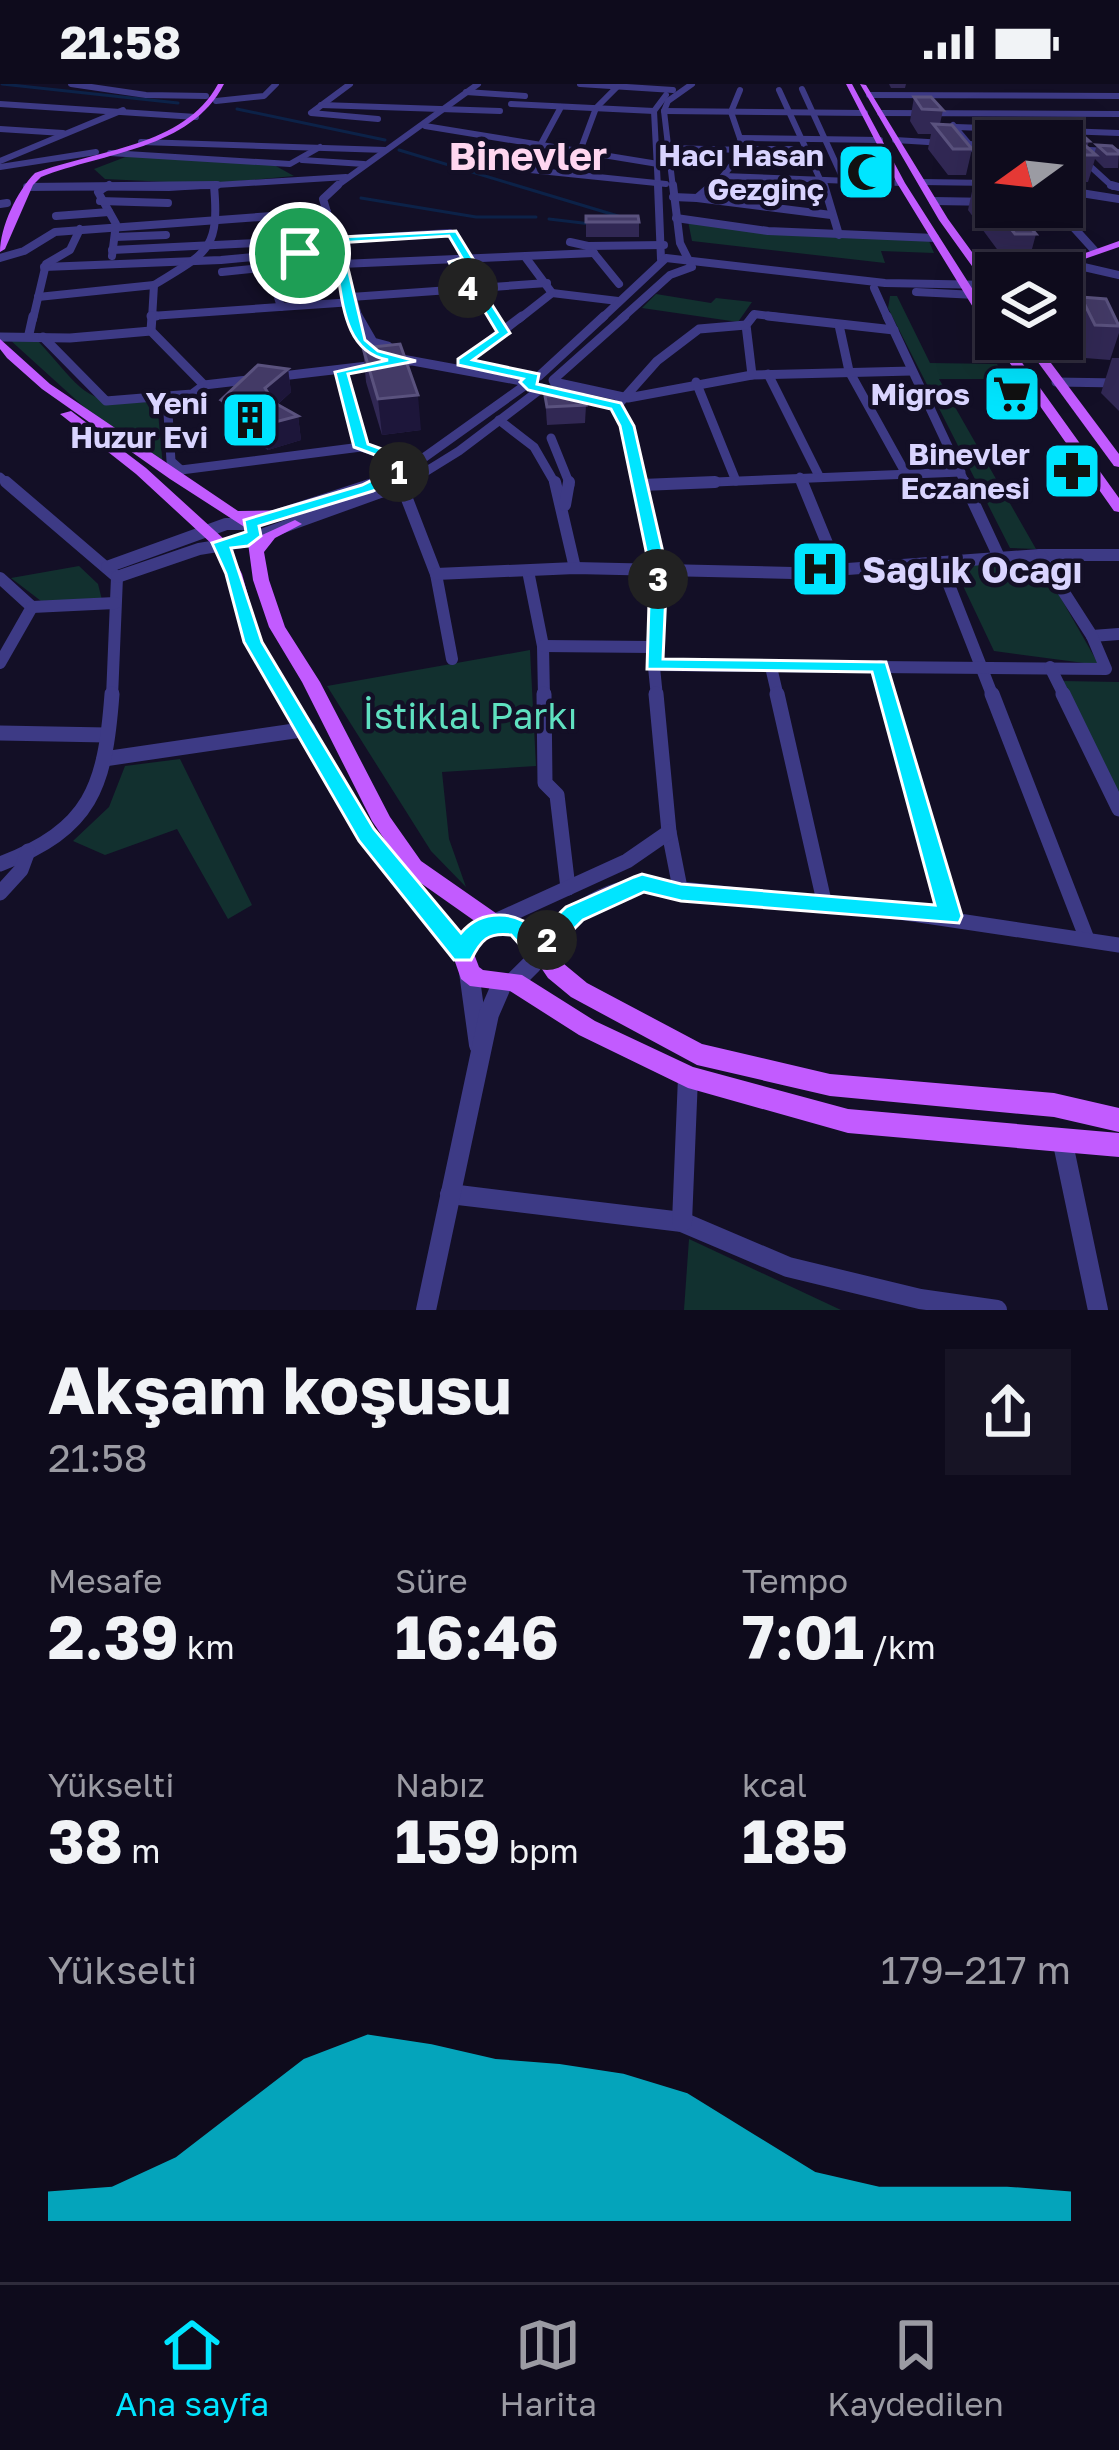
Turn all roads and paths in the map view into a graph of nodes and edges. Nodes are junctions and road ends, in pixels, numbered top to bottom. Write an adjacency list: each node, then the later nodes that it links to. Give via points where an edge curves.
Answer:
1 (71, 84): 17 (street)
2 (221, 84): 22 (main road)
3 (276, 84): 22 (street, via 267,95)
4 (350, 84): 36 (street)
5 (456, 84): 6 (street)
6 (477, 84): 23 (street)
7 (586, 84): 16 (street)
8 (682, 84): 19 (street)
9 (692, 84): 43 (street)
10 (849, 84): 47 (main road)
11 (862, 84): 26 (main road)
12 (920, 84): 27 (street)
13 (988, 84): 29 (street)
14 (1050, 84): 30 (street)
15 (1100, 84): 31 (street)
16 (619, 85): 19 (street); 32 (street)
17 (144, 88): 22 (street)
18 (802, 89): 46 (street)
19 (674, 90): 42 (street)
20 (740, 90): 44 (street)
21 (779, 90): 45 (street)
22 (210, 92): 53 (main road)
23 (466, 92): 25 (street); 39 (street)
24 (20, 93): 33 (street)
25 (496, 94): 32 (street); 34 (street)
26 (869, 95): 27 (street); 48 (main road)
27 (932, 96): 29 (street); 51 (street)
28 (1119, 96): 31 (street)
29 (1002, 97): 30 (street); 52 (street)
30 (1064, 97): 31 (street)
31 (1103, 97)
32 (602, 100): 38 (street)
33 (1, 104): 35 (street)
34 (511, 104): 37 (street); 41 (street)
35 (63, 105): 40 (street); 61 (street)
36 (321, 105): 39 (street); 54 (street, via 311,113)
37 (561, 107): 38 (street); 78 (street)
38 (596, 108): 42 (street); 86 (street)
39 (447, 109): 41 (street); 56 (street)
40 (123, 110): 53 (street); 64 (street)
41 (500, 111): 65 (street)
42 (654, 111): 94 (street)
43 (664, 111): 44 (street); 81 (street)
44 (731, 112): 45 (street); 66 (street)
45 (788, 112): 46 (street); 67 (street)
46 (810, 112): 47 (street); 68 (street)
47 (865, 113): 69 (main road)
48 (880, 113): 51 (street); 70 (main road)
49 (1038, 113): 50 (street); 52 (street); 55 (street)
50 (1119, 114)
51 (944, 115): 52 (street); 57 (street)
52 (1023, 115)
53 (190, 116): 71 (main road); 91 (main road)
54 (378, 119)
55 (1045, 120)
56 (425, 126): 65 (street); 82 (street)
57 (956, 128): 58 (street); 75 (street)
58 (975, 128)
59 (0, 129): 60 (street)
60 (19, 130): 61 (street); 72 (street)
61 (29, 130): 64 (street)
62 (1083, 131): 63 (street)
63 (1119, 133)
64 (74, 134): 79 (street)
65 (477, 134): 78 (street)
66 (740, 138): 67 (street); 85 (street)
67 (800, 139): 68 (street); 83 (street)
68 (824, 139): 69 (street); 102 (street)
69 (880, 140): 104 (main road)
70 (895, 140): 75 (street); 105 (main road)
71 (141, 142): 73 (street); 89 (main road)
72 (0, 143): 79 (street)
73 (208, 143): 74 (street); 90 (street)
74 (244, 144): 77 (street); 92 (street)
75 (970, 144): 76 (street); 87 (street)
76 (975, 144)
77 (286, 145): 80 (street); 95 (street)
78 (541, 145): 86 (street)
79 (28, 147): 97 (street)
80 (320, 147): 82 (street); 93 (street)
81 (669, 148): 85 (street); 106 (street)
82 (386, 149): 98 (street)
83 (805, 149): 85 (street); 101 (street)
84 (1083, 149): 88 (street)
85 (744, 150): 99 (street)
86 (576, 151): 94 (street); 108 (street, via 530,172)
87 (975, 151)
88 (1119, 152)
89 (110, 153): 90 (street); 109 (main road, via 47,171)
90 (183, 158): 92 (street)
91 (55, 160): 97 (street); 121 (main road, via 25,176)
92 (218, 160): 95 (street)
93 (302, 160): 95 (street); 98 (street)
94 (658, 161): 108 (street)
95 (257, 162)
96 (1083, 162): 111 (street)
97 (0, 164)
98 (364, 164): 100 (street)
99 (723, 176): 101 (street); 115 (street)
100 (346, 177): 110 (street); 124 (street, via 324,196)
101 (822, 180): 102 (street); 126 (street)
102 (844, 181): 104 (street)
103 (975, 181): 105 (street)
104 (901, 182): 141 (main road)
105 (921, 182): 119 (main road)
106 (671, 184): 108 (street); 114 (street)
107 (109, 185): 112 (street); 117 (street); 118 (street, via 98,192)
108 (658, 185): 145 (street)
109 (27, 187): 117 (street); 153 (main road)
110 (214, 187): 112 (street); 128 (street)
111 (1119, 187)
112 (169, 188): 122 (street)
113 (1083, 193): 116 (street)
114 (673, 197): 115 (street); 129 (street)
115 (697, 198): 126 (street)
116 (1119, 199)
117 (57, 200): 123 (street); 137 (street)
118 (100, 201): 122 (street); 123 (street)
119 (933, 201): 120 (street); 157 (main road)
120 (975, 202)
121 (3, 203): 127 (main road)
122 (170, 205): 123 (street); 130 (street)
123 (109, 210): 131 (street)
124 (327, 212): 125 (street); 132 (street)
125 (256, 215): 128 (street); 136 (street)
126 (831, 215): 139 (street)
127 (0, 216)
128 (218, 217): 130 (street); 148 (street)
129 (676, 218): 139 (street); 166 (street)
130 (171, 221): 131 (street); 138 (street)
131 (116, 224): 135 (street); 140 (street)
132 (331, 224): 133 (street); 154 (street)
133 (293, 227): 136 (street); 142 (street)
134 (1074, 228): 151 (street)
135 (80, 229): 137 (street); 164 (street, via 70,250)
136 (261, 229): 144 (street)
137 (55, 232): 153 (street)
138 (166, 235): 140 (street); 147 (street)
139 (839, 235): 141 (street)
140 (115, 237): 149 (street)
141 (935, 238): 172 (main road)
142 (297, 241): 144 (street); 152 (street)
143 (570, 242): 150 (street)
144 (264, 244): 148 (street)
145 (664, 245): 150 (street); 163 (street)
146 (1119, 247): 151 (main road); 161 (main road)
147 (163, 248): 148 (street); 149 (street)
148 (212, 248): 158 (street)
149 (112, 250): 162 (street)
150 (591, 250): 156 (street); 170 (street)
151 (1094, 250): 155 (main road)
152 (300, 253): 154 (street); 158 (street)
153 (0, 254)
154 (339, 254): 159 (street); 160 (street, via 450,232); 165 (street); 181 (street)
155 (1083, 254)
156 (526, 259): 160 (street); 176 (street)
157 (975, 260)
158 (203, 261): 162 (street); 171 (street)
159 (454, 262): 160 (street); 175 (street)
160 (469, 262)
161 (1083, 262)
162 (109, 263): 164 (street); 174 (street)
163 (660, 263): 166 (street); 182 (street)
164 (44, 267): 180 (street)
165 (269, 267): 168 (street); 184 (street)
166 (683, 267): 172 (street); 177 (street); 205 (street)
167 (1083, 267): 169 (street)
168 (222, 272)
169 (1119, 275)
170 (620, 284)
171 (154, 285): 174 (street); 185 (street)
172 (963, 285): 173 (street); 179 (main road)
173 (975, 285)
174 (104, 288): 180 (street)
175 (472, 288): 176 (street); 181 (street); 190 (street)
176 (549, 288): 182 (street); 190 (street)
177 (874, 288): 179 (street); 188 (street)
178 (975, 293): 179 (street)
179 (968, 296): 183 (main road)
180 (38, 297): 191 (street)
181 (353, 302): 184 (street); 194 (street, via 363,331); 194 (street, via 359,341)
182 (617, 302): 205 (street)
183 (975, 306)
184 (281, 307): 185 (street)
185 (151, 316): 189 (street)
186 (839, 325): 187 (street, via 754,314); 188 (street); 200 (street)
187 (746, 326): 204 (street); 211 (street, via 699,329)
188 (894, 330): 201 (street)
189 (151, 331): 192 (street); 209 (street)
190 (504, 333): 198 (street)
191 (29, 334): 192 (street); 193 (street)
192 (43, 337): 210 (street, via 106,401)
193 (0, 339): 227 (main road, via 45,389)
194 (383, 350): 197 (street); 198 (street)
195 (1013, 360): 226 (main road)
196 (1042, 360): 207 (main road)
197 (410, 361): 202 (street); 205 (street)
198 (462, 362): 205 (street)
199 (0, 364): 230 (main road)
200 (849, 371): 201 (street); 203 (street); 217 (street)
201 (912, 371): 218 (street)
202 (341, 372): 209 (street); 214 (street)
203 (768, 374): 204 (street); 219 (street)
204 (752, 375): 206 (street)
205 (540, 382): 211 (street); 212 (street); 216 (street)
206 (696, 382): 211 (street); 222 (street)
207 (1056, 382): 208 (street); 215 (main road)
208 (1119, 383)
209 (204, 385): 210 (street)
210 (166, 397): 214 (street, via 171,461 181,470)
211 (622, 402): 223 (street)
212 (499, 420): 224 (street); 225 (street, via 553,470)
213 (551, 438): 225 (street, via 570,485)
214 (361, 447): 216 (street)
215 (1119, 463)
216 (416, 464): 228 (street)
217 (905, 472): 218 (street); 219 (street)
218 (962, 472): 233 (street)
219 (820, 476): 221 (street)
220 (0, 477): 239 (street)
221 (800, 477): 222 (street); 238 (street)
222 (736, 481): 223 (street)
223 (642, 485): 236 (street)
224 (402, 486): 228 (street); 240 (street)
225 (565, 505): 235 (street)
226 (1119, 508)
227 (228, 512): 228 (main road); 229 (main road)
228 (291, 518): 229 (street); 229 (main road, via 270,536)
229 (253, 538): 230 (street); 230 (street, via 232,523); 270 (main road, via 277,627 382,821 414,867)
230 (208, 540): 239 (street); 255 (main road, via 253,642)
231 (1040, 555): 232 (street); 233 (street); 245 (street)
232 (1119, 555)
233 (999, 557): 234 (street)
234 (940, 562): 238 (street); 250 (street)
235 (575, 568): 236 (street); 237 (street)
236 (658, 570): 238 (street); 247 (street)
237 (528, 571): 240 (street); 246 (street)
238 (838, 571)
239 (112, 572): 242 (street)
240 (436, 574): 248 (street)
241 (0, 578): 243 (street)
242 (115, 603): 243 (street); 257 (street)
243 (32, 607): 249 (street)
244 (1119, 634): 245 (street)
245 (1092, 636): 254 (street, via 1106,669)
246 (543, 646): 247 (street); 265 (street, via 545,783 557,795)
247 (652, 647): 251 (street)
248 (452, 659)
249 (0, 663)
250 (979, 664): 252 (street); 254 (street); 271 (street)
251 (654, 665): 253 (street); 260 (street)
252 (880, 666): 253 (street); 269 (street)
253 (771, 667): 268 (street)
254 (1050, 667): 259 (street)
255 (308, 729): 258 (street); 274 (main road, via 367,835)
256 (0, 733): 257 (street)
257 (107, 735): 258 (street)
258 (104, 759): 261 (street, via 87,809)
259 (1119, 809)
260 (669, 832): 262 (street); 266 (street)
261 (28, 851): 263 (street); 267 (street)
262 (640, 852): 264 (street); 265 (street)
263 (0, 864)
264 (642, 883): 266 (street); 273 (street, via 575,914)
265 (568, 888): 270 (street)
266 (681, 892): 268 (street)
267 (0, 893)
268 (824, 902): 269 (street)
269 (950, 916): 271 (street)
270 (494, 923): 273 (main road, via 518,926); 274 (street, via 472,934)
271 (1087, 939): 272 (street)
272 (1119, 945)
273 (538, 949): 275 (street, via 533,968); 278 (main road, via 579,990 697,1054 830,1084 1054,1105)
274 (466, 962): 275 (main road); 276 (street)
275 (508, 983): 276 (street); 277 (main road)
276 (480, 1056): 281 (street)
277 (688, 1077): 279 (main road, via 848,1121); 282 (street)
278 (1119, 1120)
279 (1061, 1138): 280 (main road); 285 (street)
280 (1119, 1145)
281 (450, 1194): 282 (street); 283 (street)
282 (682, 1222): 284 (street, via 788,1268)
283 (426, 1310)
284 (997, 1310)
285 (1098, 1310)

